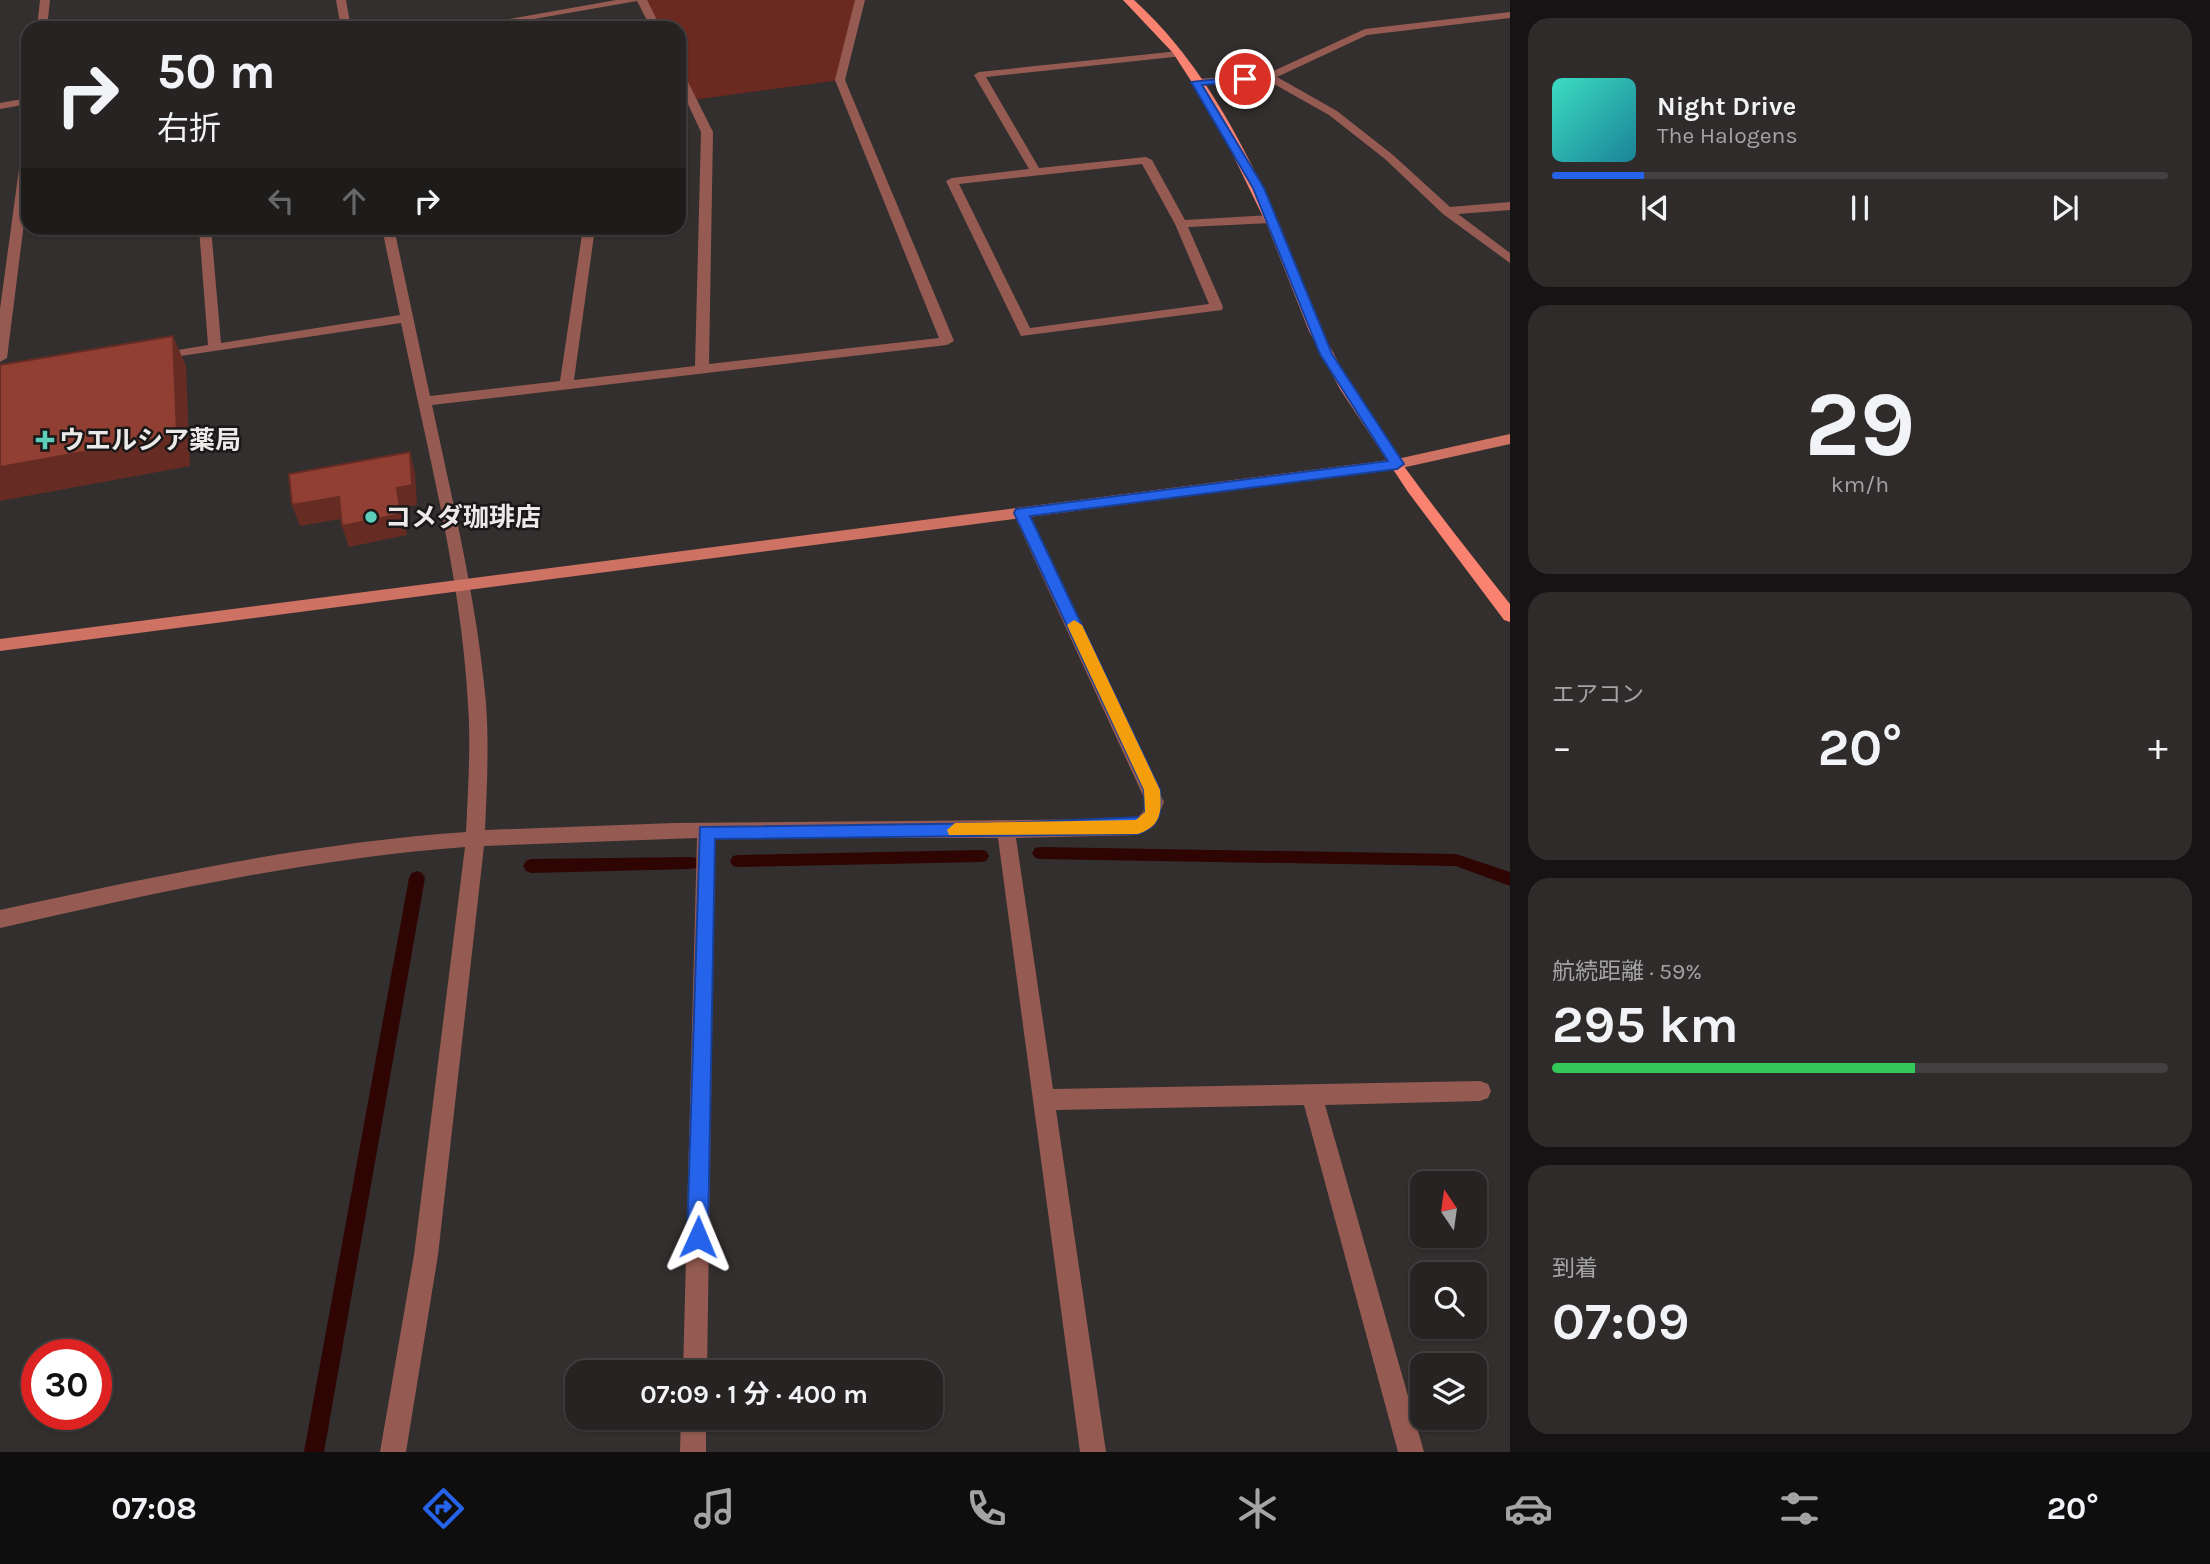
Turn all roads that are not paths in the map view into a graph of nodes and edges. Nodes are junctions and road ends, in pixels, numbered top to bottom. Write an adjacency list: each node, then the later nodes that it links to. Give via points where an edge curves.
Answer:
1 (45, 0): 8 (street)
2 (341, 0): 9 (street)
3 (633, 0): 10 (street)
4 (642, 0): 11 (street)
5 (860, 0): 32 (street, via 840,79 947,341)
6 (1128, 0): 12 (main road)
7 (1510, 15): 13 (street, via 1365,32)
8 (43, 21)
9 (345, 21)
10 (506, 21)
11 (652, 21)
12 (1179, 54): 14 (main road); 18 (street, via 979,75)
13 (1269, 78): 14 (street); 21 (street, via 1333,113)
14 (1196, 82): 22 (main road, via 1259,188)
15 (686, 90): 32 (street, via 707,132)
16 (21, 102): 17 (street)
17 (0, 106)
18 (1036, 172): 23 (street, via 1146,160); 23 (street, via 952,181 1026,333 1217,307)
19 (1510, 205): 21 (street)
20 (21, 210): 30 (street)
21 (1447, 211): 27 (street)
22 (1271, 219): 23 (street); 36 (main road, via 1326,354)
23 (1181, 224)
24 (206, 235): 29 (street)
25 (389, 235): 28 (street)
26 (588, 235): 33 (street)
27 (1510, 259)
28 (407, 318): 29 (street); 34 (street)
29 (215, 348): 31 (street)
30 (0, 358)
31 (148, 359)
32 (702, 367): 33 (street)
33 (567, 383): 34 (street)
34 (425, 401): 38 (street)
35 (1510, 439): 36 (street)
36 (1397, 464): 37 (street); 39 (main road)
37 (1021, 513): 38 (street); 41 (street, via 1155,802 1147,822 1138,827)
38 (463, 585): 40 (street); 43 (street, via 477,703)
39 (1510, 616)
40 (0, 645)
41 (1006, 830): 42 (street); 47 (street)
42 (706, 832): 43 (street); 48 (street)
43 (475, 839): 44 (street, via 267,861); 50 (street, via 426,1255)
44 (0, 919)
45 (1480, 1091): 46 (street)
46 (1312, 1095): 47 (street); 53 (street)
47 (1044, 1100): 52 (street)
48 (695, 1360)
49 (694, 1430): 51 (street)
50 (393, 1452)
51 (694, 1452)
52 (1093, 1452)
53 (1411, 1452)

